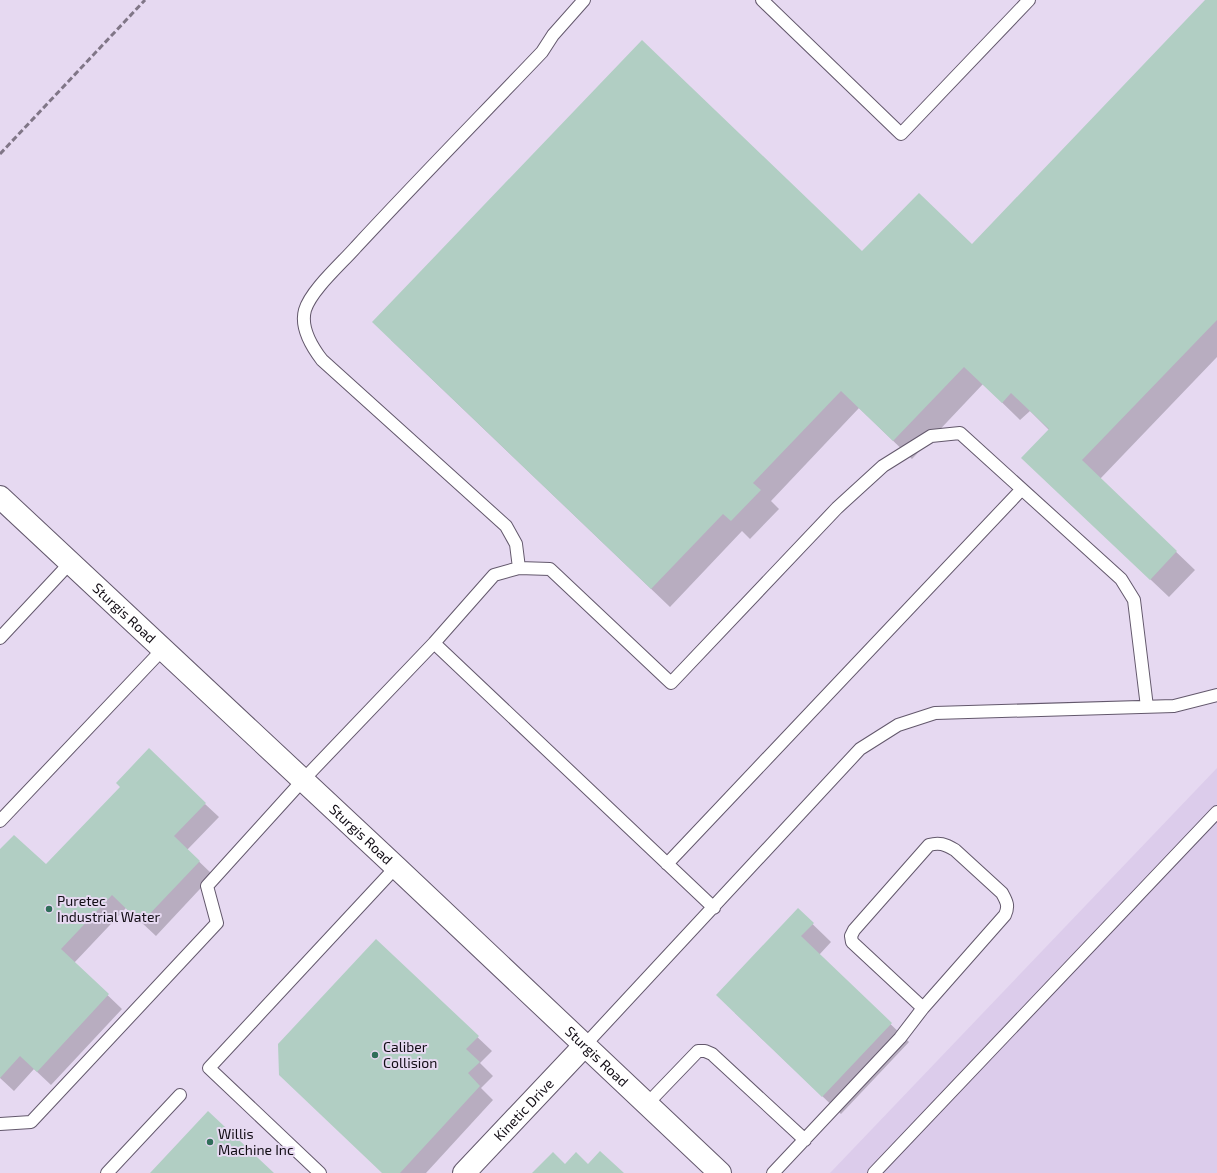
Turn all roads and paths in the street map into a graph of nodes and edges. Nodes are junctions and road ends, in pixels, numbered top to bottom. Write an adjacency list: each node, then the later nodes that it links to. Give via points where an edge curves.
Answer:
1 (584, 0): 7 (lane, via 553,35 542,52 318,289 305,311 305,329 312,348 322,360 506,526 516,544)
2 (762, 0): 3 (lane, via 901,134)
3 (1029, 0)
4 (1022, 489): 7 (lane, via 960,433 931,436 883,466 836,508 672,683 550,569); 12 (lane, via 1121,579 1134,600); 16 (lane)
5 (0, 497): 6 (street, Sturgis Road)
6 (70, 563): 8 (lane); 10 (street, Sturgis Road)
7 (519, 568): 9 (lane, via 494,575)
8 (1, 634)
9 (434, 643): 13 (lane); 16 (lane)
10 (163, 649): 13 (street, Sturgis Road); 15 (lane)
11 (1217, 695): 12 (lane, via 1174,706)
12 (1148, 707): 18 (lane, via 934,712 898,725 860,750)
13 (303, 780): 17 (street, Sturgis Road); 23 (lane, via 207,886 217,923 31,1122)
14 (1217, 812): 30 (lane)
15 (0, 821)
16 (667, 864): 18 (lane)
17 (396, 867): 20 (street, Sturgis Road); 26 (lane, via 209,1068)
18 (714, 908): 20 (lane)
19 (923, 1008): 19 (lane, via 1005,915 1008,908 1002,893 955,850 937,843 929,845 851,936 852,942); 24 (lane, via 900,1038)
20 (584, 1046): 22 (street, Sturgis Road); 27 (street, Kinetic Drive)
21 (180, 1095): 25 (lane)
22 (647, 1104): 24 (lane, via 698,1051 706,1051); 28 (street, Sturgis Road)
23 (0, 1124)
24 (804, 1140): 29 (lane)
25 (107, 1173)
26 (320, 1173)
27 (464, 1173)
28 (720, 1173)
29 (773, 1173)
30 (874, 1173)

